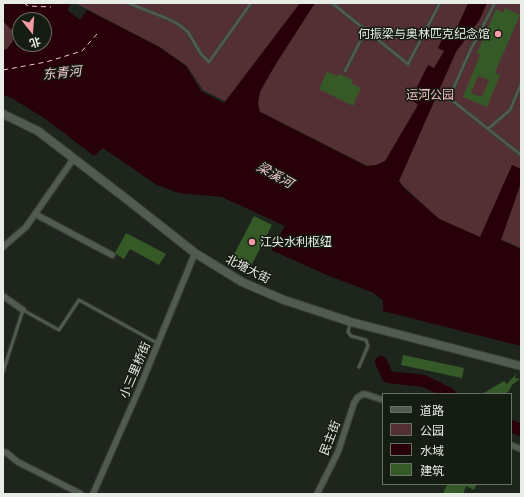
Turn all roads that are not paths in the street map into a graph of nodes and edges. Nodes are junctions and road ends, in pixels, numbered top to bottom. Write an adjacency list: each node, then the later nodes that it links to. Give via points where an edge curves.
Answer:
1 (128, 3): 2 (lane, via 178,24 188,32 209,62)
2 (251, 3)
3 (332, 3): 6 (lane)
4 (440, 3): 6 (lane, via 408,64)
5 (495, 3): 10 (lane, via 449,98)
6 (366, 30): 7 (lane)
7 (345, 71)
8 (521, 84): 10 (lane, via 510,110)
9 (3, 114): 12 (main road, 北塘大街, via 38,132)
10 (488, 129): 11 (lane)
11 (521, 155)
12 (74, 158): 13 (street); 15 (main road, 北塘大街)
13 (35, 214): 14 (street, via 26,227); 16 (street)
14 (3, 247)
15 (195, 253): 19 (main road, 北塘大街, via 242,282 284,300); 20 (street, 小三里桥街)
16 (112, 255)
17 (3, 296): 18 (street)
18 (23, 310): 20 (lane, via 59,330 78,300); 23 (lane)
19 (351, 322): 21 (main road, 北塘大街); 22 (lane, via 348,332 351,336 366,340 368,346)
20 (158, 343): 27 (street, 小三里桥街)
21 (521, 366)
22 (359, 367)
23 (3, 372)
24 (382, 400): 28 (street, 民主街, via 364,394 358,397 338,452)
25 (3, 452): 26 (street)
26 (81, 494)
27 (93, 494)
28 (317, 494)

